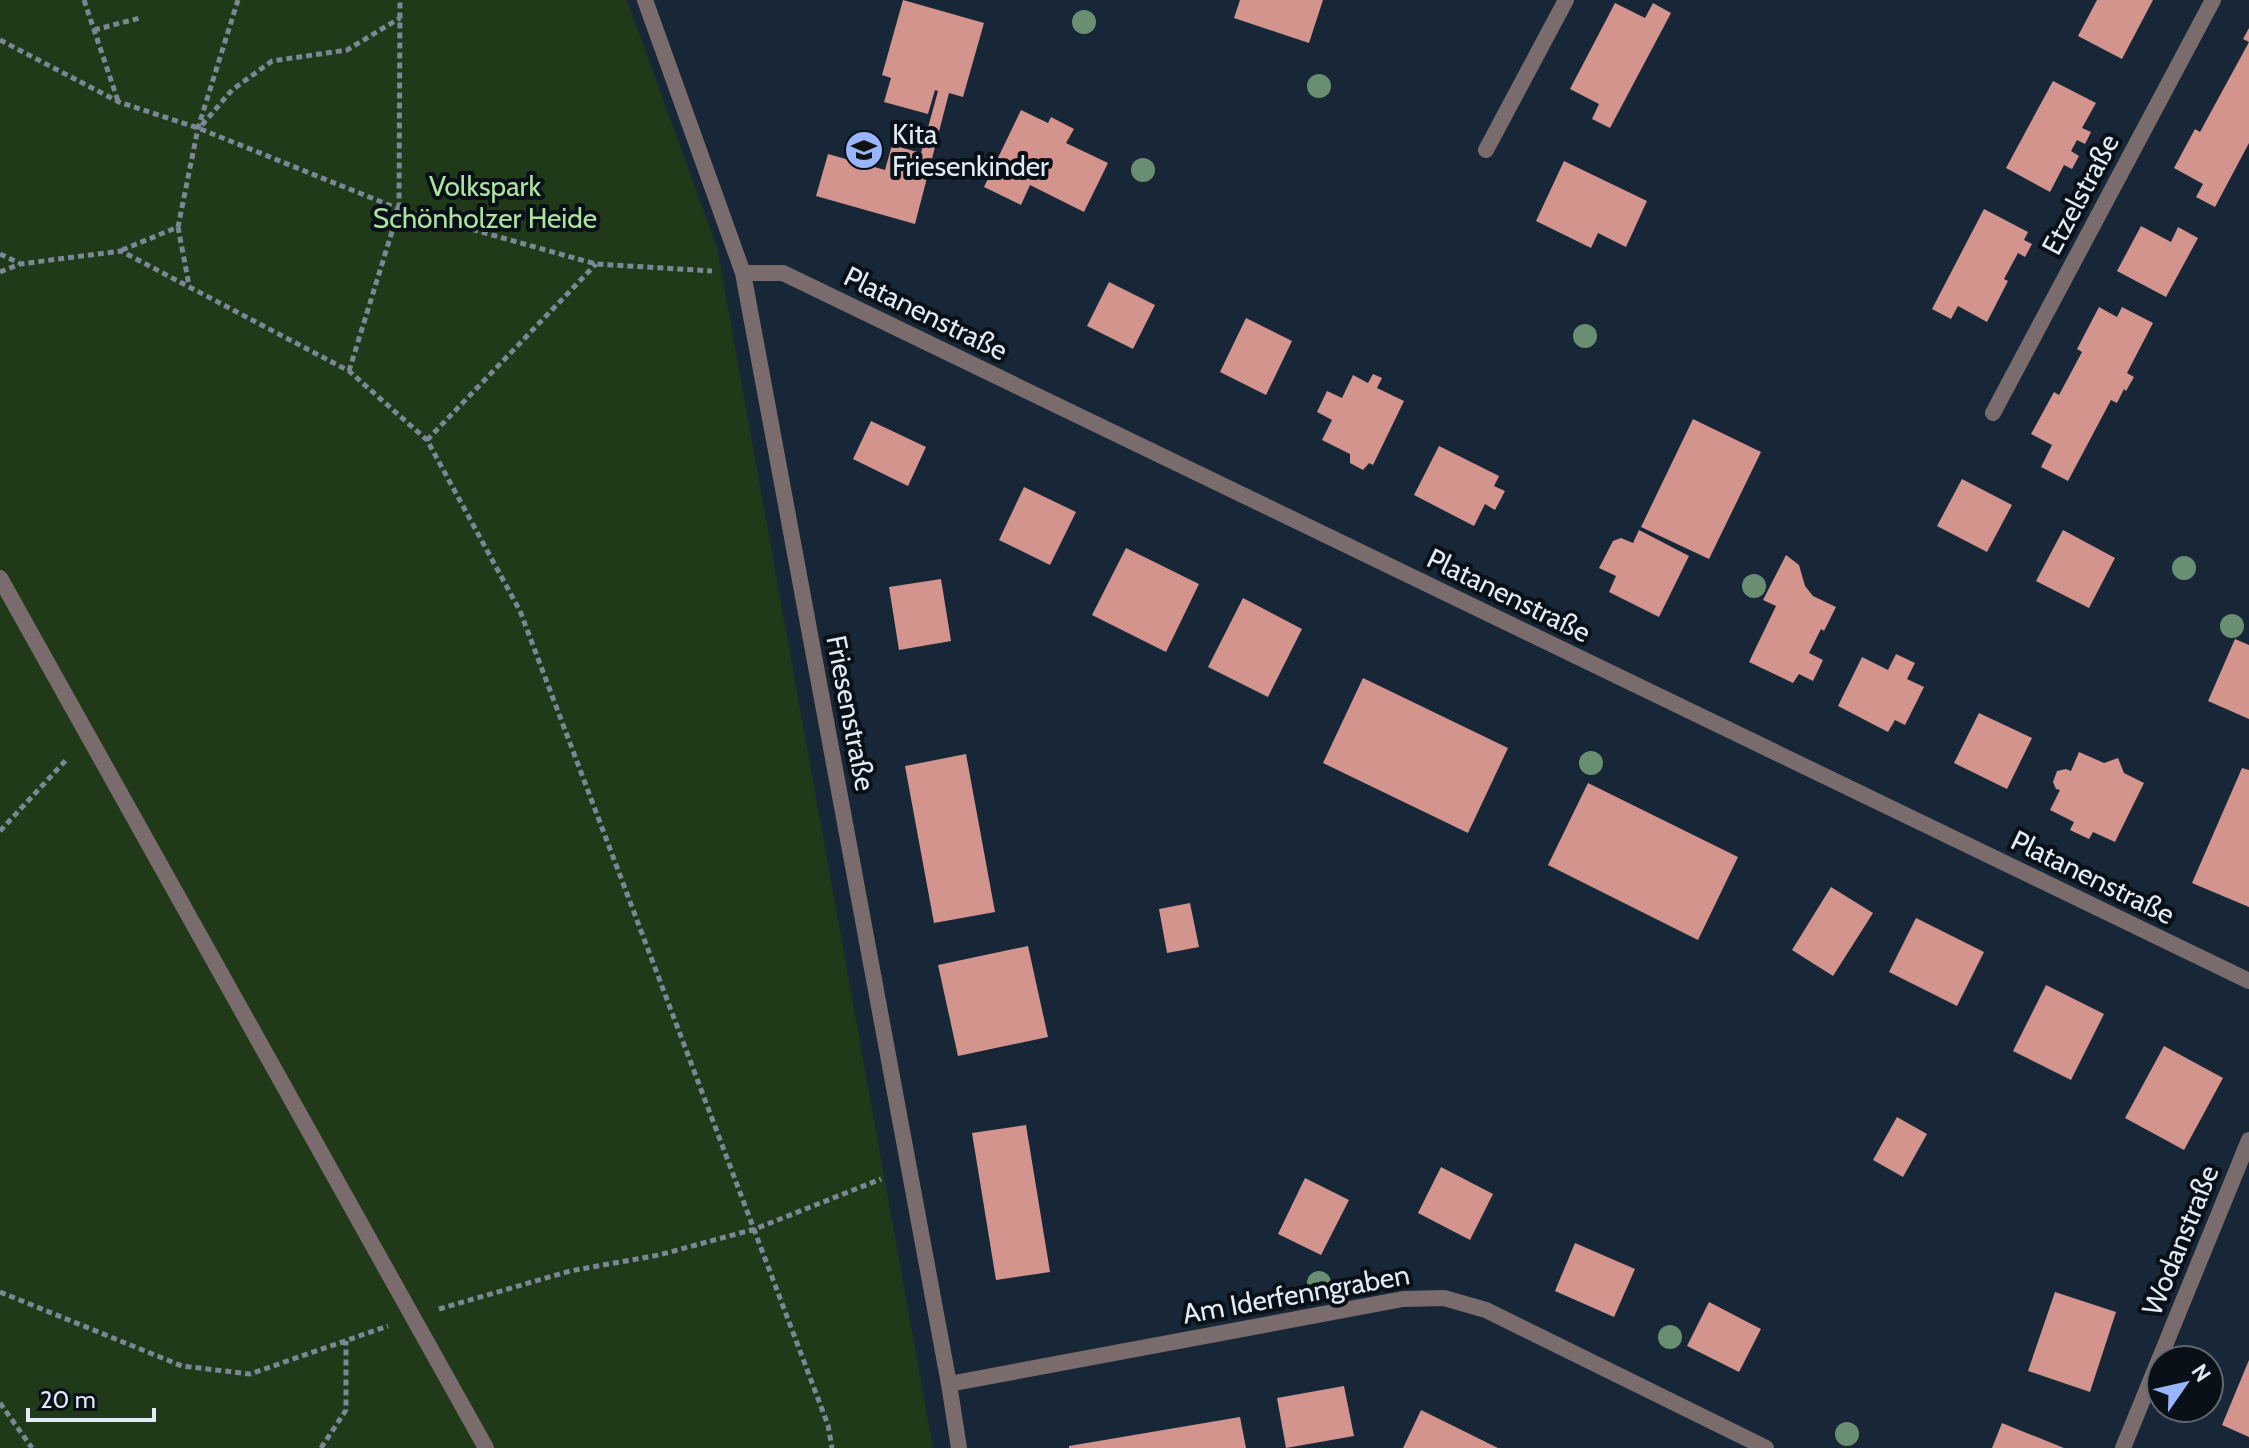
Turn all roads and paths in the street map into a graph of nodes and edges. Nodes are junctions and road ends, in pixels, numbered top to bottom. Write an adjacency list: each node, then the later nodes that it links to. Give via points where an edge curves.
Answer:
1 (84, 0): 9 (path)
2 (238, 0): 12 (path)
3 (400, 0): 8 (path)
4 (645, 0): 21 (street, Friesenstraße)
5 (1566, 0): 13 (street)
6 (2213, 0): 24 (street, Etzelstraße)
7 (140, 18): 9 (path)
8 (400, 18): 12 (path, via 347,50 272,61 232,90); 14 (path)
9 (94, 30): 11 (path)
10 (0, 40): 11 (path)
11 (119, 102): 12 (path)
12 (198, 128): 14 (path); 15 (path)
13 (1486, 150)
14 (399, 209): 19 (path); 23 (path)
15 (178, 227): 16 (path); 22 (path)
16 (121, 251): 18 (path); 22 (path)
17 (0, 254): 18 (path)
18 (20, 264): 20 (path)
19 (596, 264): 21 (path); 25 (path)
20 (0, 272)
21 (743, 273): 29 (street, Platanenstraße, via 783,273); 31 (street, Friesenstraße)
22 (189, 286): 23 (path)
23 (349, 371): 25 (path)
24 (1993, 413)
25 (427, 440): 32 (path, via 520,611)
26 (0, 578): 27 (street)
27 (89, 735): 28 (path); 38 (street)
28 (0, 831)
29 (2249, 981)
30 (2249, 1140): 42 (street, Wodanstraße)
31 (909, 1167): 32 (path); 34 (street, Friesenstraße)
32 (755, 1229): 39 (path)
33 (346, 1340): 37 (path, via 346,1410)
34 (949, 1384): 40 (street, Friesenstraße); 41 (street, Am Iderfenngraben, via 1403,1299 1444,1298 1486,1310)
35 (0, 1403): 36 (path)
36 (32, 1448)
37 (321, 1448)
38 (486, 1448)
39 (832, 1448)
40 (959, 1448)
41 (1766, 1448)
42 (2123, 1448)

